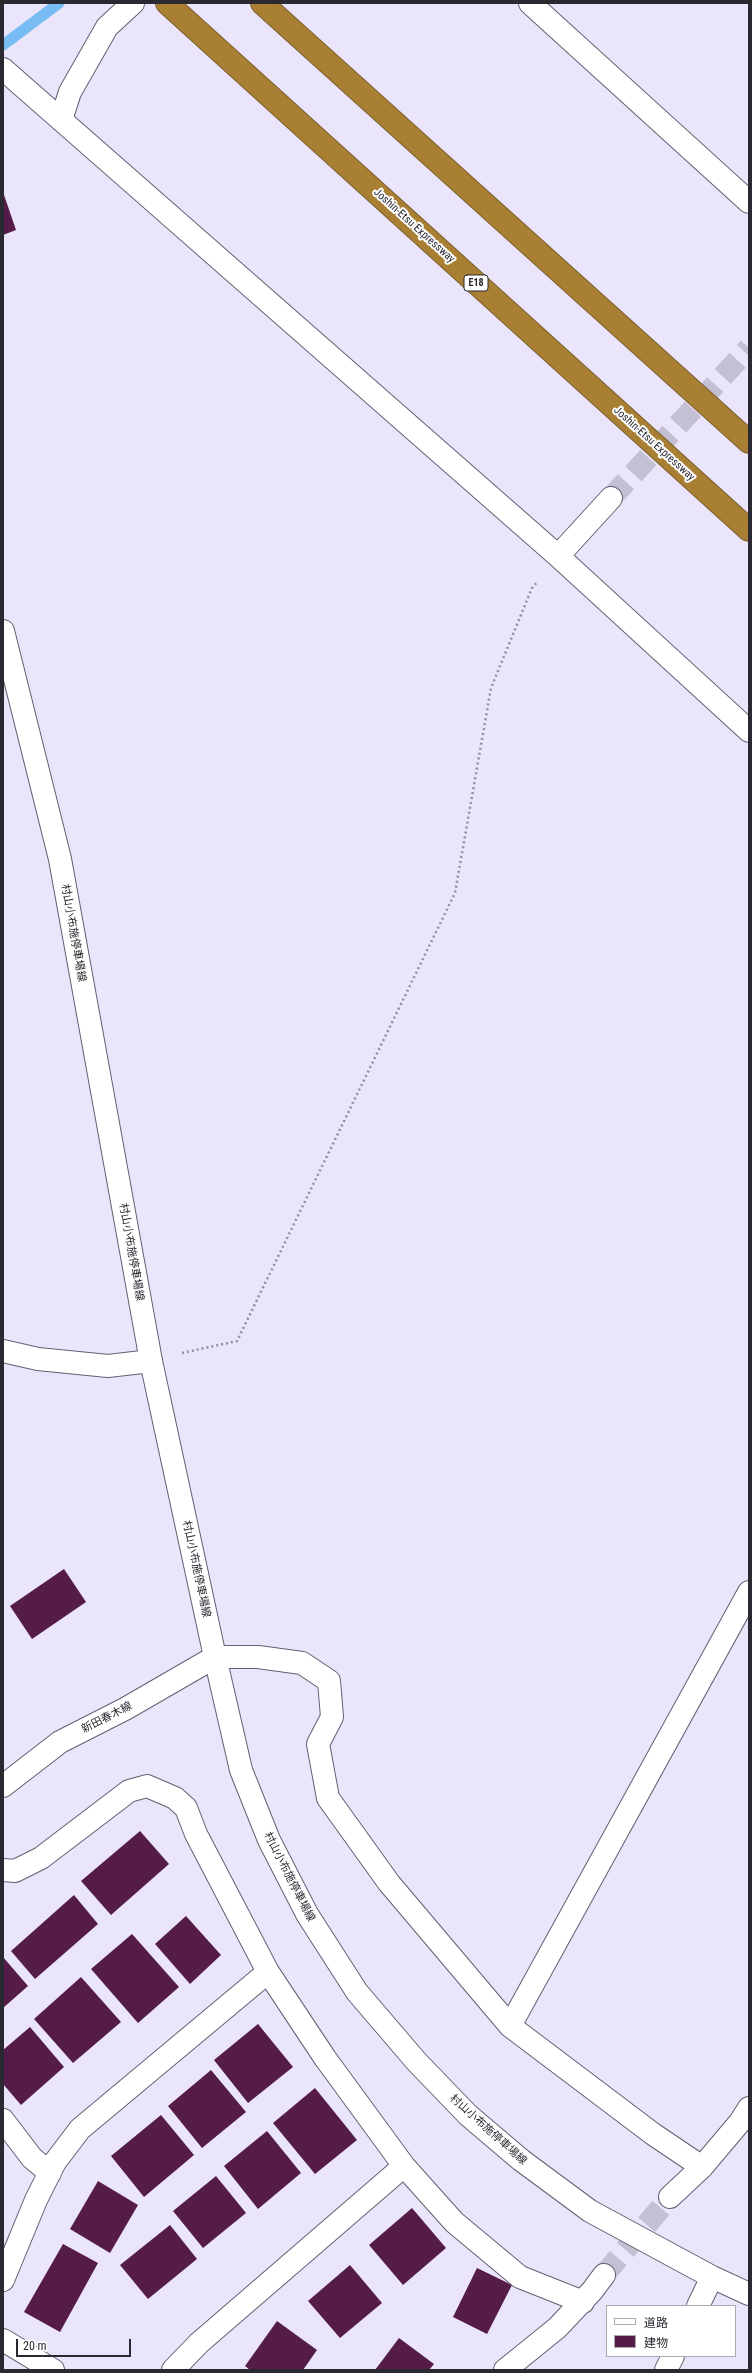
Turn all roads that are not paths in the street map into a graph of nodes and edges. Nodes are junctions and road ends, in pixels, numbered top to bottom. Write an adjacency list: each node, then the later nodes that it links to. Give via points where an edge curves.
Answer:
1 (133, 3): 6 (street, via 107,28 70,92)
2 (167, 3): 10 (highway, Joshin-Etsu Expressway / E18)
3 (262, 3): 8 (highway)
4 (530, 3): 7 (street)
5 (3, 69): 6 (street)
6 (61, 120): 11 (street)
7 (749, 202)
8 (749, 442)
9 (611, 498): 11 (street)
10 (749, 530)
11 (558, 556): 13 (street)
12 (3, 631): 15 (street, 村山小布施停車場線, via 60,859)
13 (749, 731)
14 (3, 1351): 15 (street, via 38,1359 108,1366)
15 (151, 1360): 17 (street, 村山小布施停車場線)
16 (749, 1592): 21 (street)
17 (215, 1657): 18 (street, 新田春木線, via 125,1709 60,1742); 21 (street, via 258,1657 302,1663 329,1681 332,1717 318,1744 328,1798 389,1883); 29 (street, 村山小布施停車場線, via 241,1770 269,1840 307,1914 357,1992 416,2061 468,2115 521,2160 590,2211)
18 (3, 1786)
19 (3, 1870): 20 (street, via 16,1871 41,1858 129,1791 147,1786 162,1791 186,1808 196,1834)
20 (268, 1972): 24 (street, via 325,2058); 26 (street, via 80,2130 55,2162)
21 (510, 2026): 25 (street, via 653,2134)
22 (749, 2108): 25 (street)
23 (3, 2120): 26 (street, via 39,2166)
24 (404, 2166): 32 (street, via 454,2222 520,2277); 37 (street, via 199,2343)
25 (702, 2167): 27 (street)
26 (50, 2173): 30 (street)
27 (670, 2197)
28 (604, 2275): 32 (street)
29 (712, 2277): 31 (street, 村山小布施停車場線); 33 (street)
30 (3, 2280)
31 (749, 2294)
32 (583, 2302): 38 (street, via 557,2328)
33 (698, 2305)
34 (3, 2340): 36 (street)
35 (672, 2357): 39 (street)
36 (53, 2370)
37 (173, 2370)
38 (505, 2370)
39 (666, 2370)

